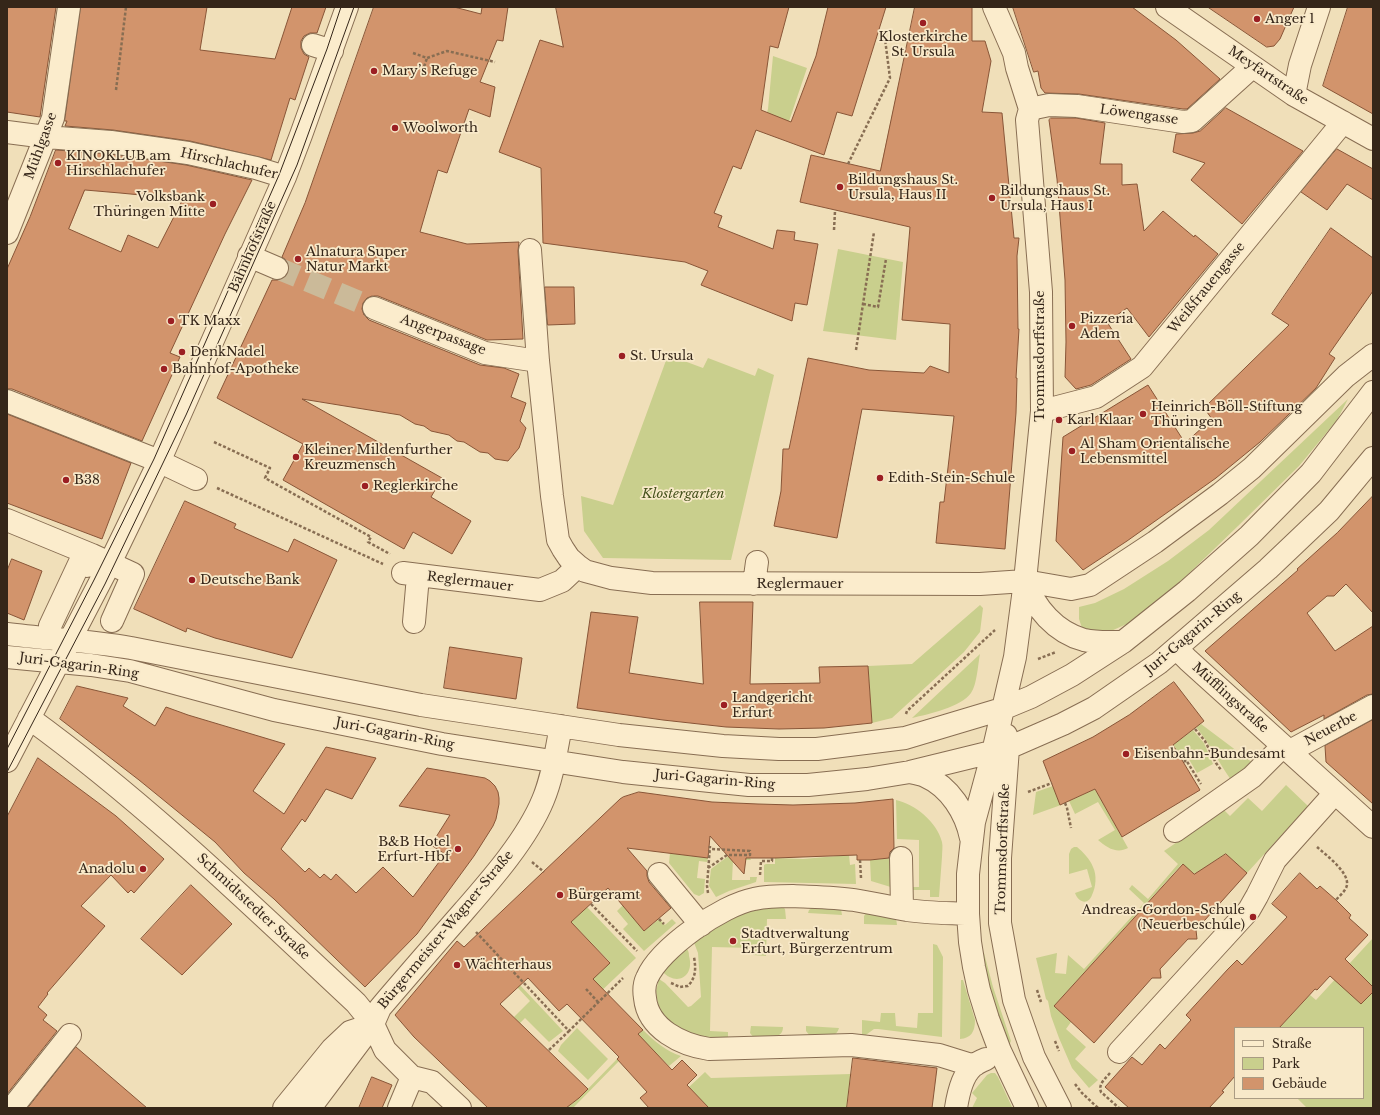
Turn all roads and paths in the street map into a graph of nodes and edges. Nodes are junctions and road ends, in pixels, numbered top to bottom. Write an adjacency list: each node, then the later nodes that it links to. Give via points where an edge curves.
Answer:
1 (68, 7): 18 (street, Mühlgasse, via 54,118)
2 (126, 7): 13 (path)
3 (347, 7): 21 (street, Bahnhofstraße, via 322,48 301,135)
4 (994, 7): 15 (street, Trommsdorffstraße, via 1014,53)
5 (1167, 7): 11 (street, Meyfartstraße)
6 (1319, 7): 14 (street, via 1300,65)
7 (884, 39): 20 (path, via 890,78)
8 (413, 53): 9 (path)
9 (427, 58): 10 (path, via 447,51); 12 (path)
10 (495, 62)
11 (1252, 67): 14 (street, Meyfartstraße); 15 (street, Löwengasse, via 1192,121 1183,122 1077,106 1049,105)
12 (421, 76)
13 (116, 90)
14 (1294, 95): 16 (street, Meyfartstraße)
15 (1030, 109): 37 (street, Trommsdorffstraße, via 1027,120 1041,292)
16 (1343, 122): 19 (street, Meyfartstraße); 37 (street, Weißfrauengasse, via 1142,367 1096,397)
17 (7, 132): 18 (street, Hirschlachufer)
18 (46, 137): 21 (street, Hirschlachufer, via 111,142 188,153); 25 (street, Mühlgasse)
19 (1373, 139)
20 (848, 164)
21 (285, 177): 27 (street, Bahnhofstraße)
22 (836, 211): 23 (path)
23 (834, 230)
24 (874, 232): 30 (path)
25 (7, 233)
26 (530, 250): 34 (street, Reglermauer)
27 (250, 256): 29 (street); 40 (street, Bahnhofstraße)
28 (886, 259): 30 (path, via 878,307)
29 (277, 268)
30 (863, 304): 32 (path)
31 (374, 308): 34 (street, Angerpassage, via 485,353)
32 (856, 350)
33 (1373, 354): 48 (street, via 1346,376 1252,468 1191,516 1121,565 1090,585 1071,589)
34 (538, 360): 46 (street, Reglermauer, via 558,540)
35 (1373, 392): 57 (street, Juri-Gagarin-Ring, via 1311,473 1249,536 1187,591)
36 (7, 401): 40 (street)
37 (1042, 411): 48 (street, Trommsdorffstraße)
38 (214, 442): 43 (path, via 270,468 265,478 371,537 368,542)
39 (1373, 458): 58 (street, Juri-Gagarin-Ring, via 1329,511)
40 (159, 462): 41 (street); 44 (street, Bahnhofstraße)
41 (196, 479): 47 (path)
42 (7, 520): 44 (street)
43 (391, 554)
44 (101, 559): 50 (street, via 87,566 80,562); 51 (street, Bahnhofstraße); 51 (street, via 133,574 115,615)
45 (757, 562): 49 (street)
46 (578, 566): 47 (street, Reglermauer, via 562,581 540,590 531,584); 49 (street, Reglermauer, via 585,571 611,578 652,583)
47 (410, 575): 53 (street)
48 (1025, 581): 49 (street, Reglermauer, via 980,584); 52 (street, Trommsdorffstraße); 57 (street, via 1037,606 1062,630 1083,640)
49 (754, 584)
50 (68, 589): 51 (street); 54 (street)
51 (91, 598): 56 (street, Bahnhofstraße)
52 (1022, 606): 62 (street, Trommsdorffstraße, via 1012,671); 64 (path, via 907,711)
53 (414, 622)
54 (50, 626)
55 (7, 634): 56 (street, Juri-Gagarin-Ring)
56 (69, 641): 60 (street, Bahnhofstraße); 65 (street, Juri-Gagarin-Ring, via 132,648 421,705)
57 (1123, 642): 62 (street, Juri-Gagarin-Ring, via 1072,675)
58 (1177, 649): 67 (street, Müfflingstraße); 68 (street, Juri-Gagarin-Ring, via 1094,708)
59 (7, 657): 60 (street, Juri-Gagarin-Ring)
60 (54, 670): 63 (street, Bahnhofstraße); 70 (street, Juri-Gagarin-Ring, via 91,665 130,671 274,710 442,744)
61 (1373, 706): 67 (street, Neuerbe)
62 (1002, 709): 65 (street, Juri-Gagarin-Ring, via 905,738 816,749 723,746); 68 (street, Trommsdorffstraße)
63 (30, 718): 69 (street, Bahnhofstraße); 102 (street, Schmidtstedter Straße, via 119,787 202,859 356,1003)
64 (904, 718)
65 (561, 726): 70 (street, Bürgermeister-Wagner-Straße)
66 (1195, 729): 74 (path)
67 (1286, 749): 74 (street, Neuerbe); 76 (street, Müfflingstraße)
68 (1000, 750): 72 (street, Juri-Gagarin-Ring); 83 (street, Trommsdorffstraße, via 974,822); 110 (street, Trommsdorffstraße, via 1000,923 1014,1000)
69 (7, 761)
70 (554, 762): 72 (street, Juri-Gagarin-Ring, via 749,785 833,784); 102 (street, Bürgermeister-Wagner-Straße, via 543,800 530,825 491,880 380,1008)
71 (1184, 762): 78 (path, via 1186,760)
72 (910, 772): 83 (street, via 934,781 947,791 965,818)
73 (1052, 783): 75 (path)
74 (1235, 790): 78 (street, Neuerbe)
75 (1025, 793)
76 (1335, 793): 79 (street, Müfflingstraße); 82 (street)
77 (1065, 803): 80 (path)
78 (1213, 805): 81 (street, Neuerbe)
79 (1373, 827)
80 (1071, 828)
81 (1176, 831)
82 (1300, 832): 92 (path, via 1345,876 1346,889); 108 (street, via 1275,860 1249,910)
83 (972, 839): 95 (street, Trommsdorffstraße, via 968,874)
84 (772, 858): 89 (path, via 772,861 760,861)
85 (900, 858): 94 (street)
86 (860, 860): 90 (path)
87 (708, 868): 87 (path, via 710,847 750,851 750,855 727,855); 91 (path)
88 (659, 874): 96 (street)
89 (760, 881)
90 (862, 882)
91 (709, 896)
92 (1336, 900)
93 (591, 904): 97 (path)
94 (905, 909): 95 (street); 96 (street, via 846,899 767,896 739,903)
95 (968, 914): 107 (street, Trommsdorffstraße, via 978,984)
96 (701, 925): 97 (street, via 674,946)
97 (652, 968): 111 (street, via 645,986 649,1012 666,1032 695,1046 709,1048 851,1045 939,1055)
98 (1036, 985): 101 (path)
99 (586, 989): 100 (path)
100 (598, 1002)
101 (1042, 1006)
102 (373, 1024): 112 (street, Schmidtstedter Straße, via 385,1050); 115 (street, via 350,1032 332,1049); 116 (street, Bürgermeister-Wagner-Straße)
103 (569, 1030): 106 (path)
104 (70, 1035): 114 (street)
105 (1054, 1040): 109 (path)
106 (549, 1050)
107 (1000, 1051): 110 (street, via 1017,1048); 111 (street); 120 (street, Trommsdorffstraße)
108 (1119, 1052): 123 (path, via 1111,1072 1100,1088)
109 (1059, 1053)
110 (1034, 1057): 121 (street, Trommsdorffstraße)
111 (975, 1064): 119 (street, via 964,1078)
112 (412, 1077): 117 (street); 118 (street, via 432,1082)
113 (1072, 1079): 122 (path)
114 (12, 1108)
115 (284, 1108)
116 (310, 1108)
117 (399, 1108)
118 (460, 1108)
119 (956, 1108)
120 (1028, 1108)
121 (1060, 1108)
122 (1098, 1108)
123 (1119, 1108)

